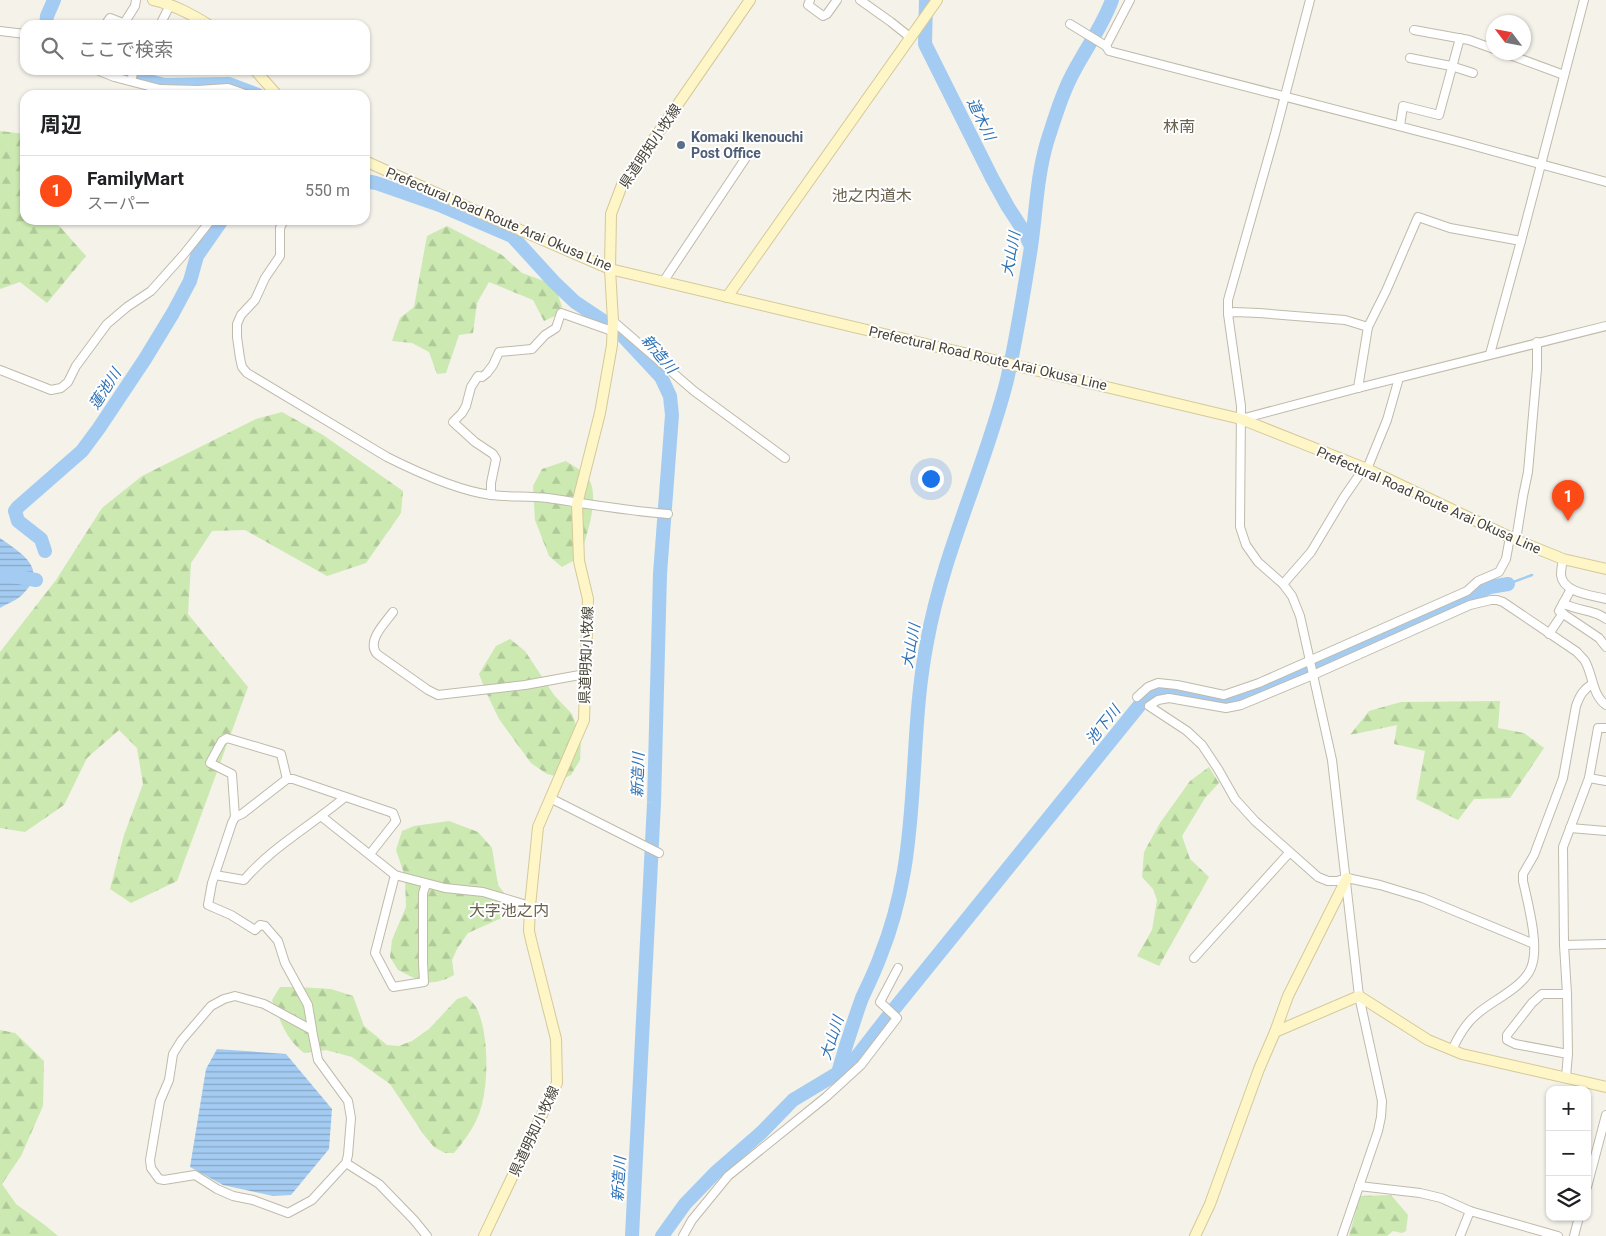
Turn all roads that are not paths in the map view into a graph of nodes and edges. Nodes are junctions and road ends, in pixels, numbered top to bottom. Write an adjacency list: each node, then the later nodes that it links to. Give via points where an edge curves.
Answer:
1 (136, 0): 12 (street)
2 (153, 0): 11 (main road)
3 (750, 0): 45 (main road, 県道明知小牧線, via 622,185 611,214)
4 (810, 0): 5 (street, via 808,5 823,16)
5 (837, 0)
6 (860, 0): 19 (street)
7 (1130, 0): 21 (street)
8 (1310, 0): 36 (street)
9 (1584, 0): 30 (street)
10 (934, 4): 19 (main road)
11 (170, 5): 13 (street); 14 (main road)
12 (126, 20)
13 (162, 20)
14 (200, 20)
15 (1070, 24): 21 (street)
16 (1414, 30): 20 (street)
17 (0, 31): 18 (street)
18 (20, 33)
19 (914, 34): 47 (main road)
20 (1460, 38): 22 (street); 25 (street)
21 (1104, 45): 36 (street, via 1109,50)
22 (1486, 46)
23 (1410, 58): 25 (street)
24 (1524, 60): 30 (street)
25 (1451, 66): 26 (street); 37 (street, via 1439,115 1403,106)
26 (1473, 73)
27 (114, 75): 31 (street)
28 (133, 75): 31 (street)
29 (259, 75): 35 (main road)
30 (1564, 75): 40 (street)
31 (131, 81): 32 (street, via 160,89)
32 (198, 90)
33 (198, 90): 34 (street)
34 (234, 90)
35 (273, 90)
36 (1284, 96): 37 (street); 48 (street, via 1228,300)
37 (1400, 126): 40 (street)
38 (745, 159): 46 (street)
39 (370, 163): 45 (main road, Prefectural Road Route Arai Okusa Line)
40 (1541, 164): 41 (street); 44 (street)
41 (1606, 182)
42 (207, 225): 54 (street, via 151,290 107,324 61,388 51,390)
43 (282, 225): 60 (street, via 280,256 237,324 242,368 400,463 466,489)
44 (1522, 241): 51 (street, via 1450,228 1418,217); 53 (street)
45 (610, 269): 46 (main road, Prefectural Road Route Arai Okusa Line); 49 (main road, 県道明知小牧線)
46 (662, 282): 47 (main road, Prefectural Road Route Arai Okusa Line)
47 (727, 297): 57 (main road, Prefectural Road Route Arai Okusa Line)
48 (1228, 314): 51 (street, via 1259,312 1344,320); 57 (street)
49 (612, 326): 58 (street); 60 (street, via 561,312 556,328 532,349 499,352 487,373 478,376 466,406 453,422 496,459); 61 (main road, 県道明知小牧線, via 612,345 600,413)
50 (1606, 326): 52 (street)
51 (1368, 327): 56 (street)
52 (1537, 342): 53 (street); 63 (street, via 1528,472)
53 (1490, 354): 55 (street)
54 (0, 370)
55 (1399, 378): 56 (street); 59 (street, via 1387,420)
56 (1358, 388): 57 (street)
57 (1241, 419): 59 (main road, Prefectural Road Route Arai Okusa Line); 66 (street, via 1240,527 1258,562)
58 (785, 458)
59 (1365, 469): 63 (main road, Prefectural Road Route Arai Okusa Line); 66 (street, via 1311,552)
60 (491, 495): 61 (street, via 546,498)
61 (577, 504): 62 (street); 76 (main road, 県道明知小牧線, via 579,561 588,600)
62 (668, 514)
63 (1513, 539): 64 (main road, Prefectural Road Route Arai Okusa Line); 75 (street, via 1499,572 1467,590)
64 (1563, 559): 65 (main road, Prefectural Road Route Arai Okusa Line); 67 (street, via 1561,577)
65 (1606, 569)
66 (1283, 584): 75 (street, via 1300,616)
67 (1571, 589): 68 (street); 69 (street)
68 (1606, 598)
69 (1563, 603): 71 (street, via 1559,610); 72 (street)
70 (393, 612): 76 (street, via 374,638 374,651 438,696)
71 (1563, 614): 73 (street); 74 (street, via 1599,638)
72 (1606, 619)
73 (1549, 634): 77 (street, via 1503,602 1491,600 1470,606); 78 (street, via 1577,652 1586,662)
74 (1606, 647)
75 (1309, 661): 77 (street); 79 (street, via 1229,694 1158,683 1148,687)
76 (585, 674): 86 (main road, 県道明知小牧線, via 584,720)
77 (1313, 675): 92 (street, via 1242,705 1226,708 1169,698 1149,706 1202,745 1235,799); 96 (street, via 1332,760)
78 (1592, 684): 80 (street); 99 (street, via 1582,690 1576,706 1563,778 1534,855 1523,874)
79 (1137, 698)
80 (1606, 705)
81 (1606, 728): 82 (street, via 1598,728)
82 (1589, 778): 84 (street); 89 (street)
83 (287, 779): 85 (street, via 293,778); 88 (street); 88 (street, via 280,754 227,738 222,741 210,763 232,774)
84 (1606, 781)
85 (345, 797): 87 (street); 93 (street, via 393,812 396,821)
86 (550, 798): 91 (street); 98 (main road, 県道明知小牧線, via 538,827)
87 (321, 816): 93 (street); 94 (street, via 257,864 244,880)
88 (236, 817): 94 (street)
89 (1570, 828): 90 (street); 101 (street, via 1563,847)
90 (1606, 832)
91 (659, 853)
92 (1289, 853): 96 (street, via 1318,877 1328,881); 102 (street)
93 (370, 854): 95 (street)
94 (215, 875): 106 (street, via 208,905 256,930 260,925 265,926 278,941 285,963 308,1005)
95 (395, 875): 97 (street); 97 (street, via 376,953 393,987 424,982 423,893)
96 (1347, 878): 99 (street, via 1423,898); 105 (street); 107 (main road, via 1288,996)
97 (426, 884): 98 (street, via 483,892)
98 (530, 906): 119 (main road, 県道明知小牧線, via 529,931 556,1039 558,1083)
99 (1534, 944): 108 (street, via 1531,968 1518,986 1472,1018)
100 (1606, 944): 101 (street)
101 (1564, 945): 104 (street)
102 (1194, 958)
103 (898, 968): 120 (street, via 880,1002 897,1018 861,1065 826,1098 728,1176)
104 (1567, 994): 109 (street); 109 (street, via 1542,994 1507,1035 1507,1040)
105 (1359, 996): 107 (main road); 108 (main road, via 1428,1040); 115 (street, via 1382,1101 1380,1124)
106 (312, 1030): 113 (street, via 318,1060 348,1101 351,1118); 113 (street, via 264,1004 241,997 224,999 211,1006 173,1054 169,1080 160,1101 151,1168 159,1179 195,1175 217,1190 288,1213 312,1200)
107 (1275, 1032): 121 (main road)
108 (1452, 1050): 110 (main road)
109 (1568, 1054): 110 (street)
110 (1566, 1077): 111 (main road)
111 (1606, 1087)
112 (1606, 1116): 114 (street)
113 (346, 1163): 118 (street, via 379,1184)
114 (1590, 1176)
115 (1359, 1186): 116 (street, via 1420,1193); 122 (street)
116 (1470, 1211): 123 (street); 124 (street)
117 (1578, 1221): 125 (street)
118 (427, 1236)
119 (484, 1236)
120 (683, 1236)
121 (1195, 1236)
122 (1342, 1236)
123 (1460, 1236)
124 (1558, 1236)
125 (1574, 1236)

